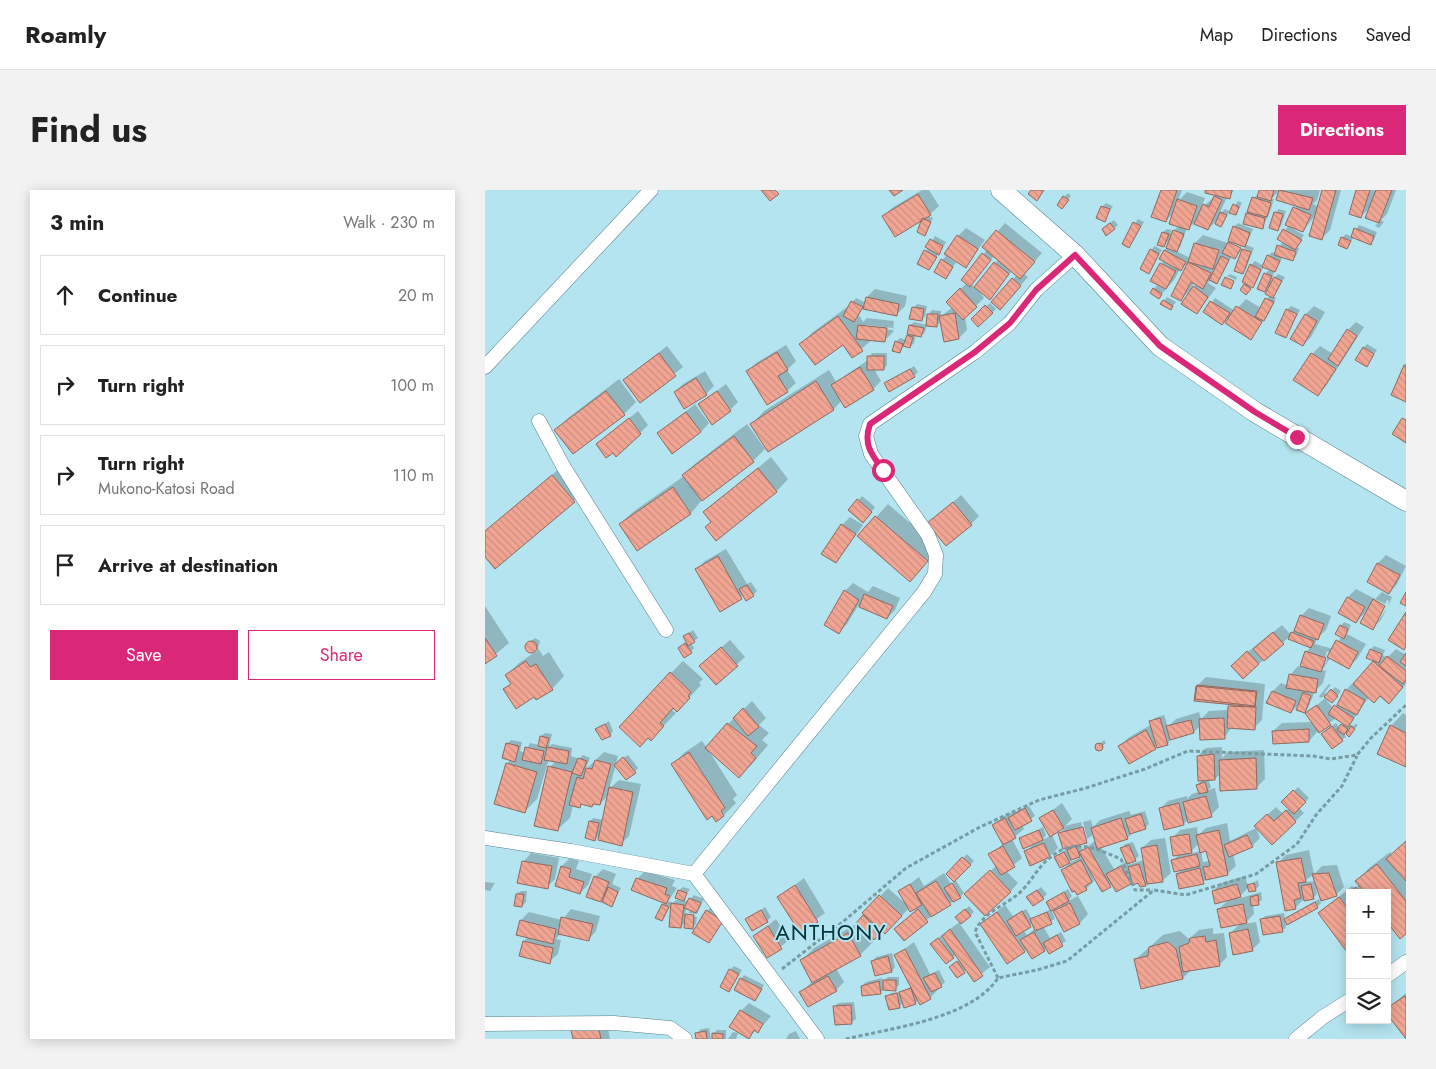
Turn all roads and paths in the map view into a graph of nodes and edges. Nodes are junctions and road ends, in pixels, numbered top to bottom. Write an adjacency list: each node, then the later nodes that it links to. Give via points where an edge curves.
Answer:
1 (651, 190): 4 (street)
2 (1001, 190): 3 (main road)
3 (1075, 255): 6 (main road, via 1160,346 1255,412); 11 (street, via 1036,290 1010,323 975,352 870,424 866,436 871,454 928,534 936,555 935,574 924,592)
4 (485, 367)
5 (539, 421): 7 (street, via 563,466)
6 (1406, 501)
7 (666, 630)
8 (1406, 705): 9 (path)
9 (1357, 755): 12 (path, via 1342,786 1316,815 1297,844 1256,874 1186,895); 15 (path, via 1331,759 1188,751 1145,769 1039,800 980,827 906,868)
10 (485, 838): 11 (street)
11 (694, 874): 15 (street)
12 (1154, 890): 16 (path, via 1067,961); 16 (path, via 1135,890 1121,859 1086,845 1069,848 1056,855 1044,864 1020,893 978,924 975,932 980,946)
13 (1406, 962): 14 (street)
14 (1391, 973)
15 (771, 977): 20 (street)
16 (999, 978): 21 (path, via 992,987 961,1008)
17 (1346, 1003): 22 (street)
18 (485, 1024): 19 (street, via 614,1023 670,1028)
19 (685, 1039)
20 (817, 1039)
21 (846, 1039)
22 (1296, 1039)

